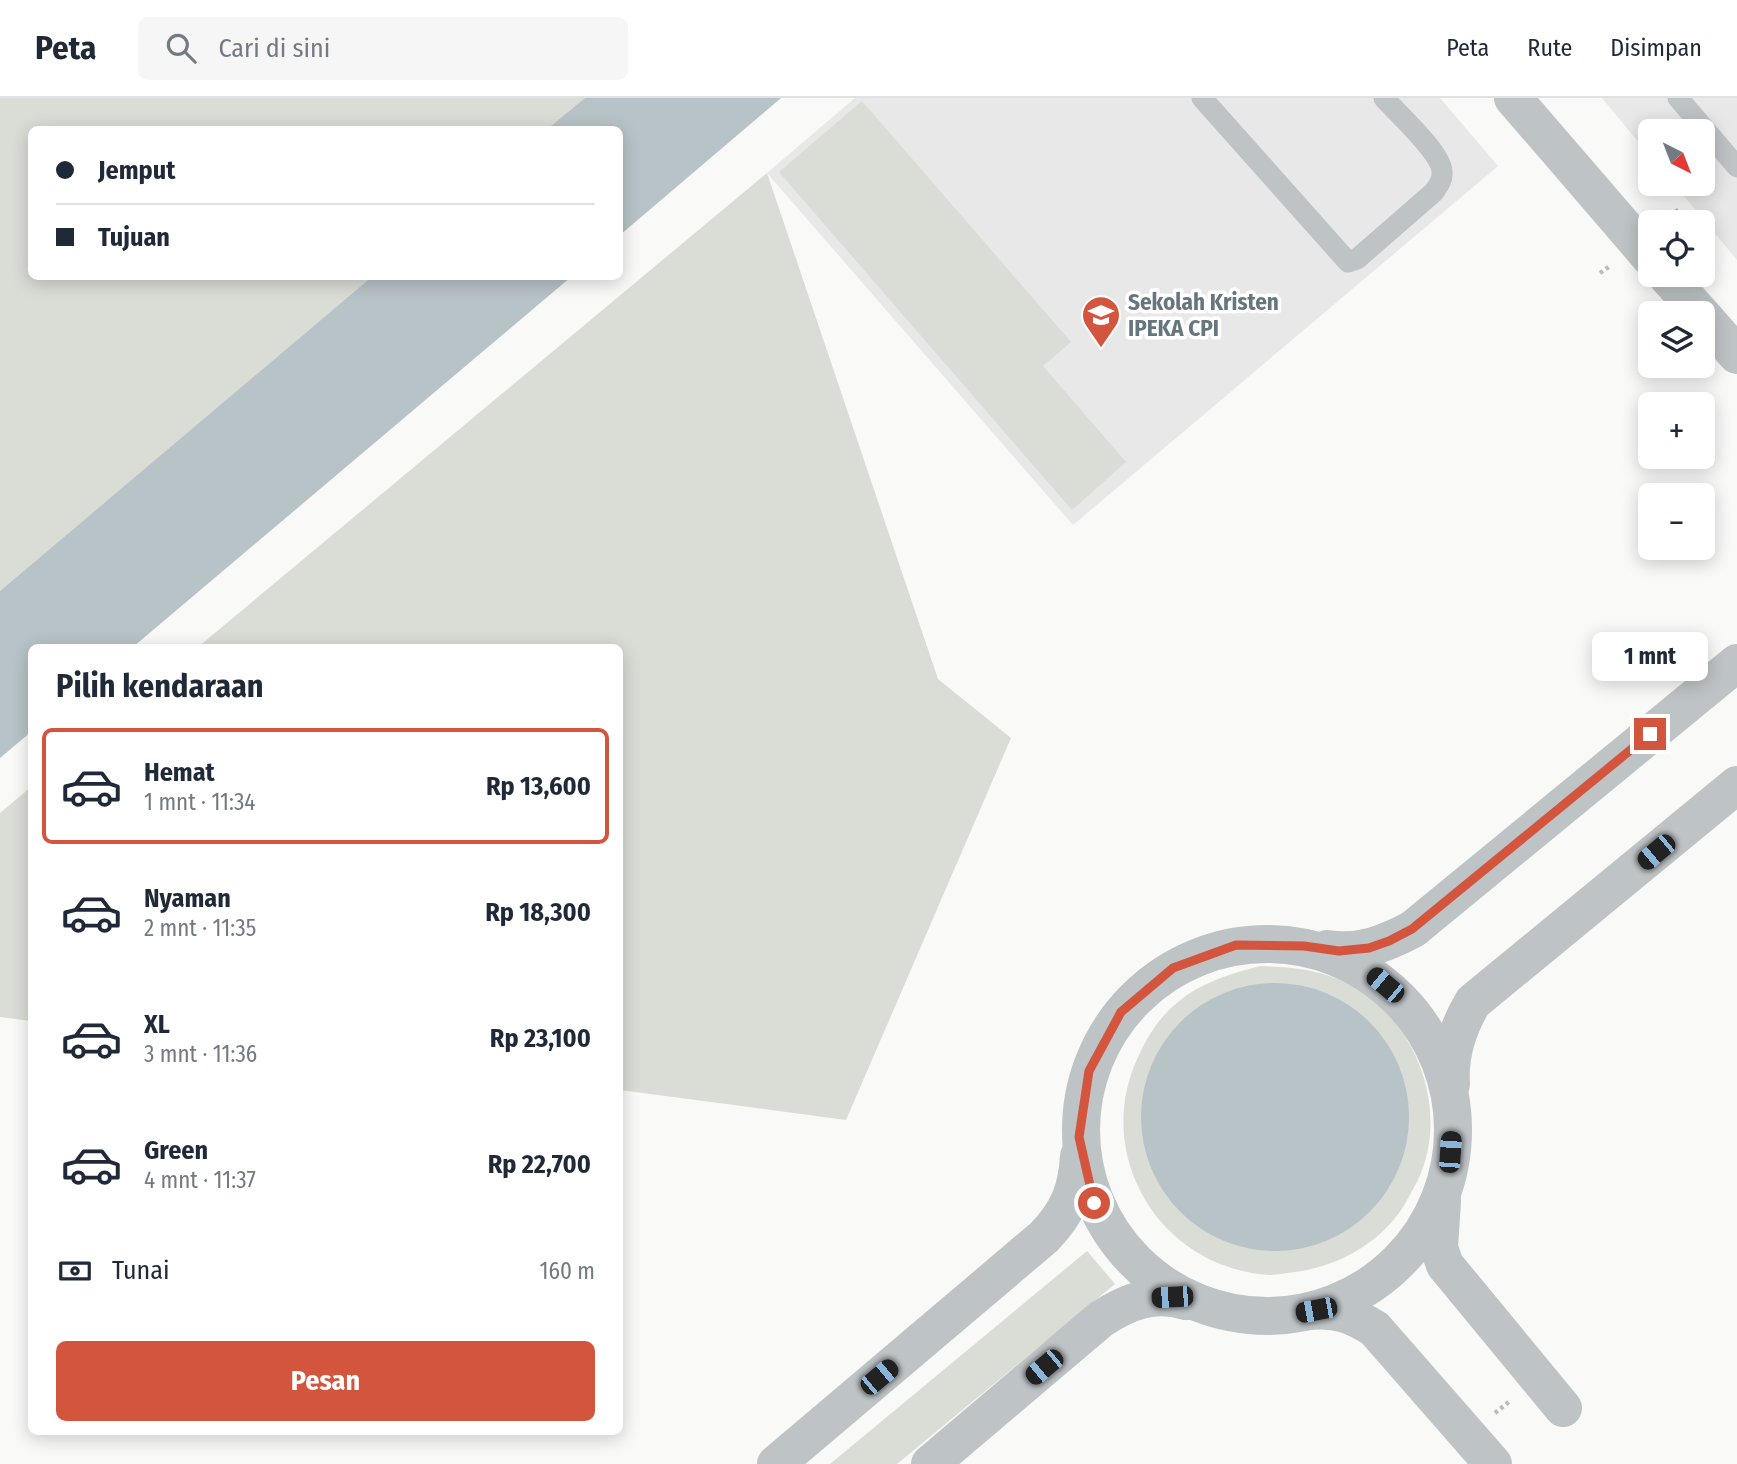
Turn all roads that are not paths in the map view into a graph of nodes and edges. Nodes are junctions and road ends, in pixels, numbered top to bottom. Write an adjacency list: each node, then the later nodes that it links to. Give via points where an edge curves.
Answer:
1 (1202, 98): 2 (lane, via 1348,262 1434,192 1443,170)
2 (1384, 98)
3 (1513, 98): 6 (street)
4 (1678, 98): 5 (lane)
5 (1737, 167)
6 (1638, 243)
7 (1676, 287): 8 (street)
8 (1689, 301)
9 (1715, 331): 10 (street)
10 (1737, 355)
11 (1737, 663): 13 (street, via 1412,929 1369,948 1339,951)
12 (1737, 785): 14 (street, via 1473,1002 1459,1025 1455,1043 1450,1075)
13 (1304, 946): 14 (street, via 1367,970 1404,1001 1432,1041); 15 (street, via 1236,945 1173,968 1152,985 1121,1012 1089,1071)
14 (1453, 1106): 16 (street)
15 (1079, 1137): 17 (street, via 1094,1203 1119,1245 1152,1279); 21 (street, via 1078,1173 1062,1218)
16 (1448, 1175): 18 (street, via 1419,1238 1351,1298); 19 (street, via 1439,1230 1446,1265)
17 (1211, 1309): 18 (street); 22 (street, via 1172,1297 1140,1299 1120,1307)
18 (1285, 1316): 20 (street, via 1316,1310 1339,1312 1375,1329)
19 (1563, 1408)
20 (1480, 1450)
21 (776, 1464)
22 (930, 1464)

